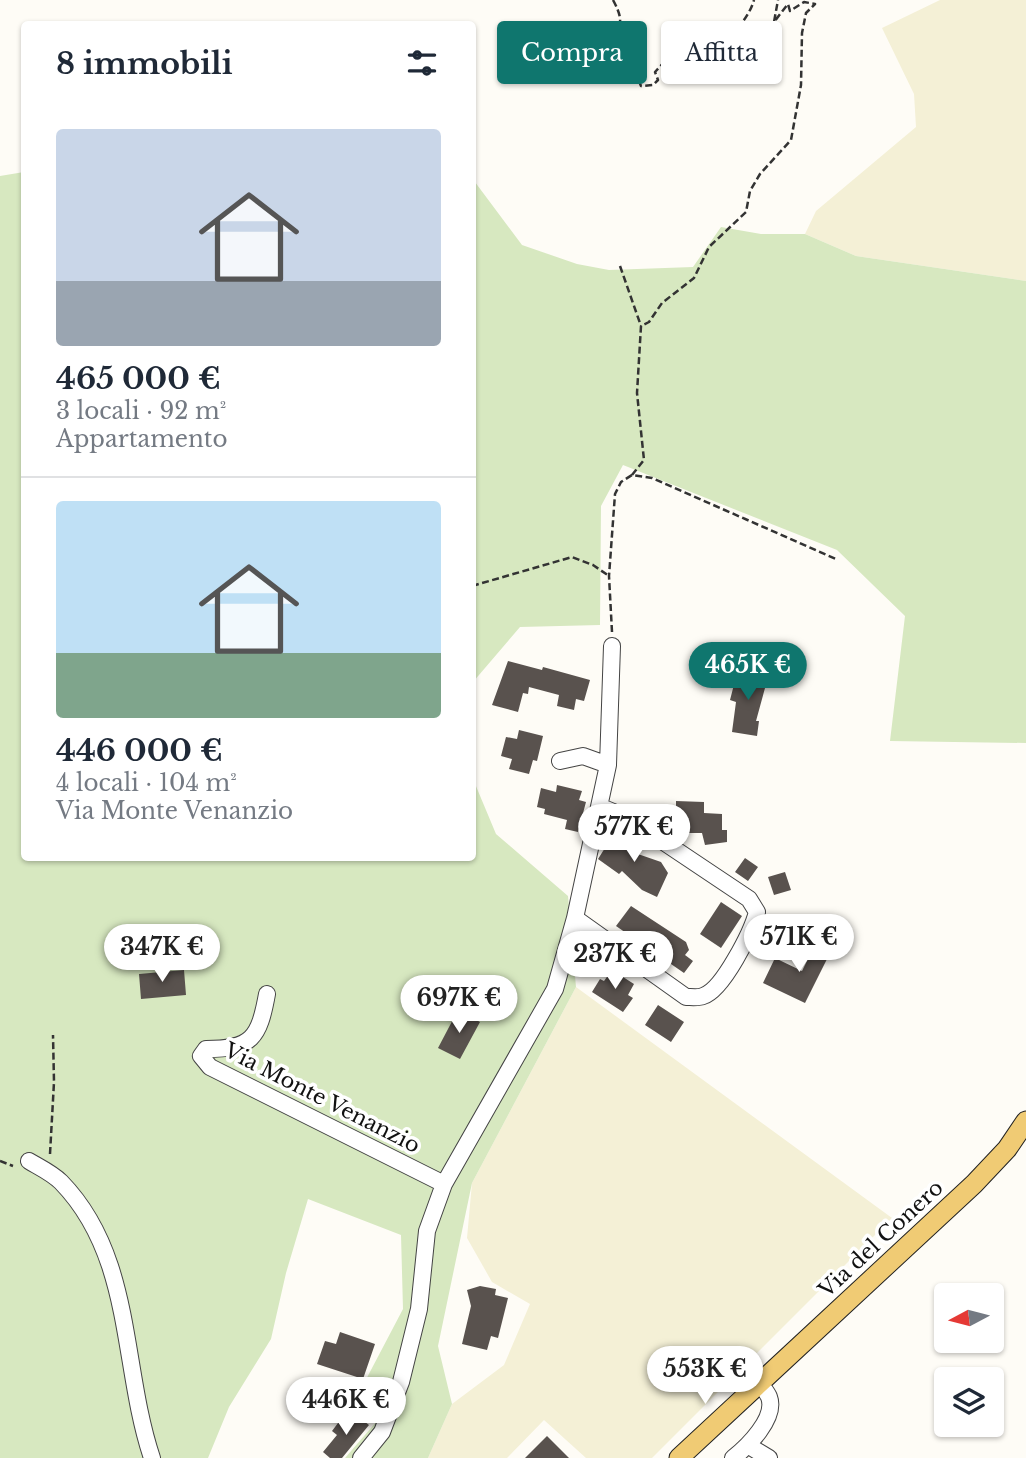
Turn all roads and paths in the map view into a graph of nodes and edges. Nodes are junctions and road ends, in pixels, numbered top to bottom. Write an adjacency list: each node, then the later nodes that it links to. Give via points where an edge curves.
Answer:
1 (613, 0): 2 (path, via 622,25 614,35 613,50 630,59 641,86 653,85 655,72 667,59 664,47 678,42 690,40 707,51 711,67 717,68)
2 (754, 0)
3 (778, 0): 5 (path, via 774,22 788,4 790,11 804,2 816,4 807,9 802,33 801,85 791,140 760,174 750,191 746,212 709,247 694,278)
4 (620, 266): 5 (path)
5 (641, 326): 6 (path, via 637,394 644,460)
6 (632, 475): 7 (path, via 652,478); 8 (path, via 621,482 615,494)
7 (836, 559)
8 (609, 576): 9 (path, via 572,557); 10 (path)
9 (476, 585)
10 (612, 646): 12 (street)
11 (560, 761): 12 (street, via 583,755)
12 (608, 765): 13 (street)
13 (601, 807): 14 (street); 14 (street, via 628,818 727,884 749,899 757,912 717,986 704,996 687,997)
14 (575, 919): 20 (street, via 555,989)
15 (267, 994): 20 (street, Via Monte Venanzio, via 261,1026 246,1044 206,1049 201,1056 210,1067)
16 (53, 1035): 19 (path, via 49,1150)
17 (1026, 1121): 21 (main road, Via del Conero, via 974,1184)
18 (29, 1161): 19 (street)
19 (60, 1181): 23 (street, via 94,1228 115,1274 141,1427)
20 (444, 1184): 24 (street, via 427,1231 419,1309 401,1382 382,1432)
21 (760, 1383): 22 (street, via 770,1398 770,1410); 25 (main road, Via del Conero)
22 (749, 1446): 26 (street); 27 (street)
23 (152, 1458)
24 (361, 1458)
25 (679, 1458)
26 (733, 1458)
27 (769, 1458)

